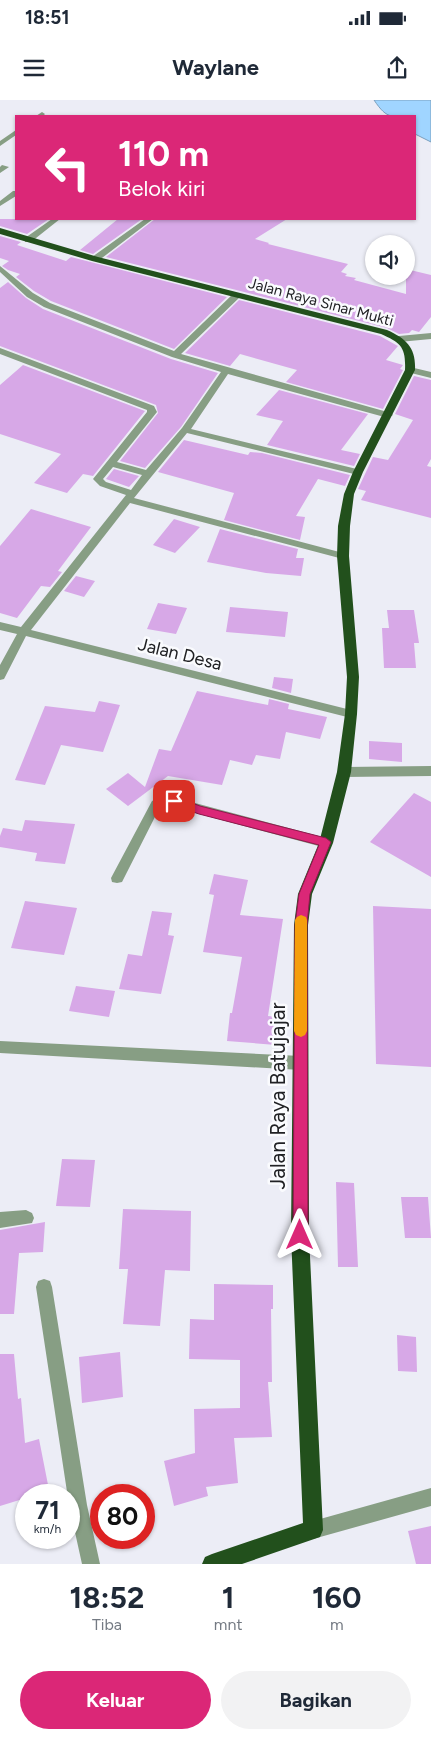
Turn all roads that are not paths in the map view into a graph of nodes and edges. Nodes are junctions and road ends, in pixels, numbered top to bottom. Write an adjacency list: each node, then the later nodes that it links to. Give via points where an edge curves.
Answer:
1 (15, 133): 2 (street)
2 (0, 144)
3 (15, 194): 4 (street)
4 (0, 204)
5 (55, 220): 8 (street)
6 (148, 220): 9 (street)
7 (0, 231): 8 (highway, Jalan Raya Sinar Mukti)
8 (28, 240): 9 (highway, Jalan Raya Sinar Mukti)
9 (95, 259): 11 (highway, Jalan Raya Sinar Mukti)
10 (0, 268): 15 (street, via 47,306)
11 (237, 295): 13 (highway, Jalan Raya Sinar Mukti, via 365,327); 15 (street)
12 (431, 336): 13 (street)
13 (399, 339): 16 (highway, Jalan Raya Sinar Mukti, via 410,352)
14 (0, 351): 21 (street, via 151,408 152,412)
15 (175, 355): 17 (street)
16 (410, 370): 18 (street); 19 (highway)
17 (226, 371): 19 (street); 20 (street)
18 (431, 375)
19 (388, 415): 22 (highway)
20 (186, 430): 22 (street); 23 (street)
21 (110, 462): 23 (street); 24 (street, via 99,482)
22 (358, 472): 25 (highway, via 348,502)
23 (148, 474): 24 (street)
24 (132, 497): 25 (street, via 234,529); 27 (street)
25 (343, 556): 29 (highway, via 353,677)
26 (0, 626): 27 (street, Jalan Desa)
27 (23, 632): 28 (street); 29 (street, Jalan Desa)
28 (0, 676)
29 (351, 714): 31 (highway)
30 (431, 770): 31 (street)
31 (344, 772): 32 (highway, Jalan Raya Batujajar)
32 (326, 842): 33 (street, via 166,800 156,804); 35 (highway, Jalan Raya Batujajar, via 304,894)
33 (117, 878)
34 (0, 1047): 35 (street)
35 (301, 1063): 40 (highway, Jalan Raya Batujajar, via 300,1235)
36 (26, 1218): 37 (street)
37 (0, 1220)
38 (44, 1287): 42 (street, via 78,1505)
39 (431, 1497): 40 (street)
40 (313, 1530): 41 (highway)
41 (234, 1561): 43 (highway)
42 (91, 1564)
43 (212, 1564)

